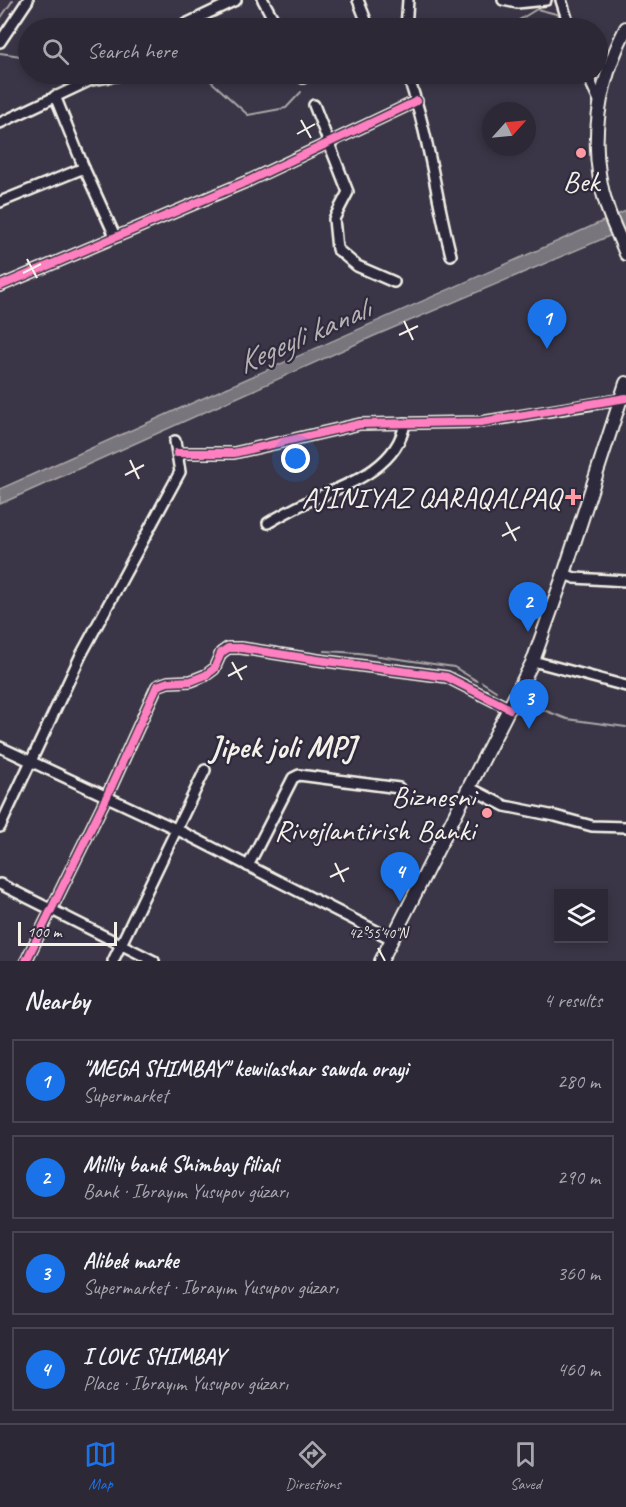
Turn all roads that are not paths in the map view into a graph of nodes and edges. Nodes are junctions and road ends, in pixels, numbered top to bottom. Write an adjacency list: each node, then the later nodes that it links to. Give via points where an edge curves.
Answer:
1 (28, 0): 15 (street)
2 (236, 0): 9 (street)
3 (263, 0): 10 (street)
4 (358, 0): 11 (street)
5 (408, 0): 12 (street)
6 (503, 0): 7 (street)
7 (546, 0)
8 (561, 0): 13 (street)
9 (198, 18)
10 (273, 18)
11 (365, 18)
12 (407, 18)
13 (567, 18)
14 (626, 28): 16 (main road)
15 (0, 42)
16 (608, 70)
17 (82, 84): 21 (street)
18 (411, 84): 22 (street)
19 (591, 84): 23 (street)
20 (603, 84): 23 (main road)
21 (55, 96): 25 (street); 27 (street)
22 (417, 101): 26 (street); 31 (street)
23 (600, 103): 30 (main road, via 597,150 607,210)
24 (314, 105): 26 (street)
25 (0, 123)
26 (330, 143): 29 (street); 32 (street, via 348,192 334,219 337,249 357,266)
27 (84, 168): 28 (street); 29 (street)
28 (0, 202)
29 (115, 236): 33 (street)
30 (626, 254)
31 (451, 255)
32 (394, 282)
33 (0, 286)
34 (626, 383): 35 (main road)
35 (624, 399): 36 (street, via 482,422); 40 (main road)
36 (405, 423): 38 (street, via 360,424 234,453); 39 (street, via 403,437 386,460 351,484)
37 (175, 441): 38 (street)
38 (177, 453): 46 (street, via 180,472 81,654)
39 (268, 523)
40 (564, 574): 41 (street); 42 (main road)
41 (626, 581)
42 (533, 661): 43 (street); 44 (main road)
43 (626, 686)
44 (510, 709): 49 (main road); 50 (street, via 447,677 228,648 206,675 157,686)
45 (0, 747): 46 (street)
46 (32, 761): 50 (street); 51 (street)
47 (205, 770): 53 (street)
48 (399, 788): 54 (street, via 299,775 293,778)
49 (470, 788): 52 (street, via 505,806 592,826); 57 (main road)
50 (106, 796): 53 (street); 56 (street)
51 (0, 827)
52 (626, 827)
53 (176, 829): 54 (street); 58 (street)
54 (248, 866): 57 (street)
55 (0, 884): 56 (street)
56 (51, 909): 58 (street); 59 (street)
57 (392, 939): 62 (main road)
58 (121, 944): 60 (street); 61 (street)
59 (26, 961)
60 (113, 961)
61 (154, 961)
62 (381, 961)

